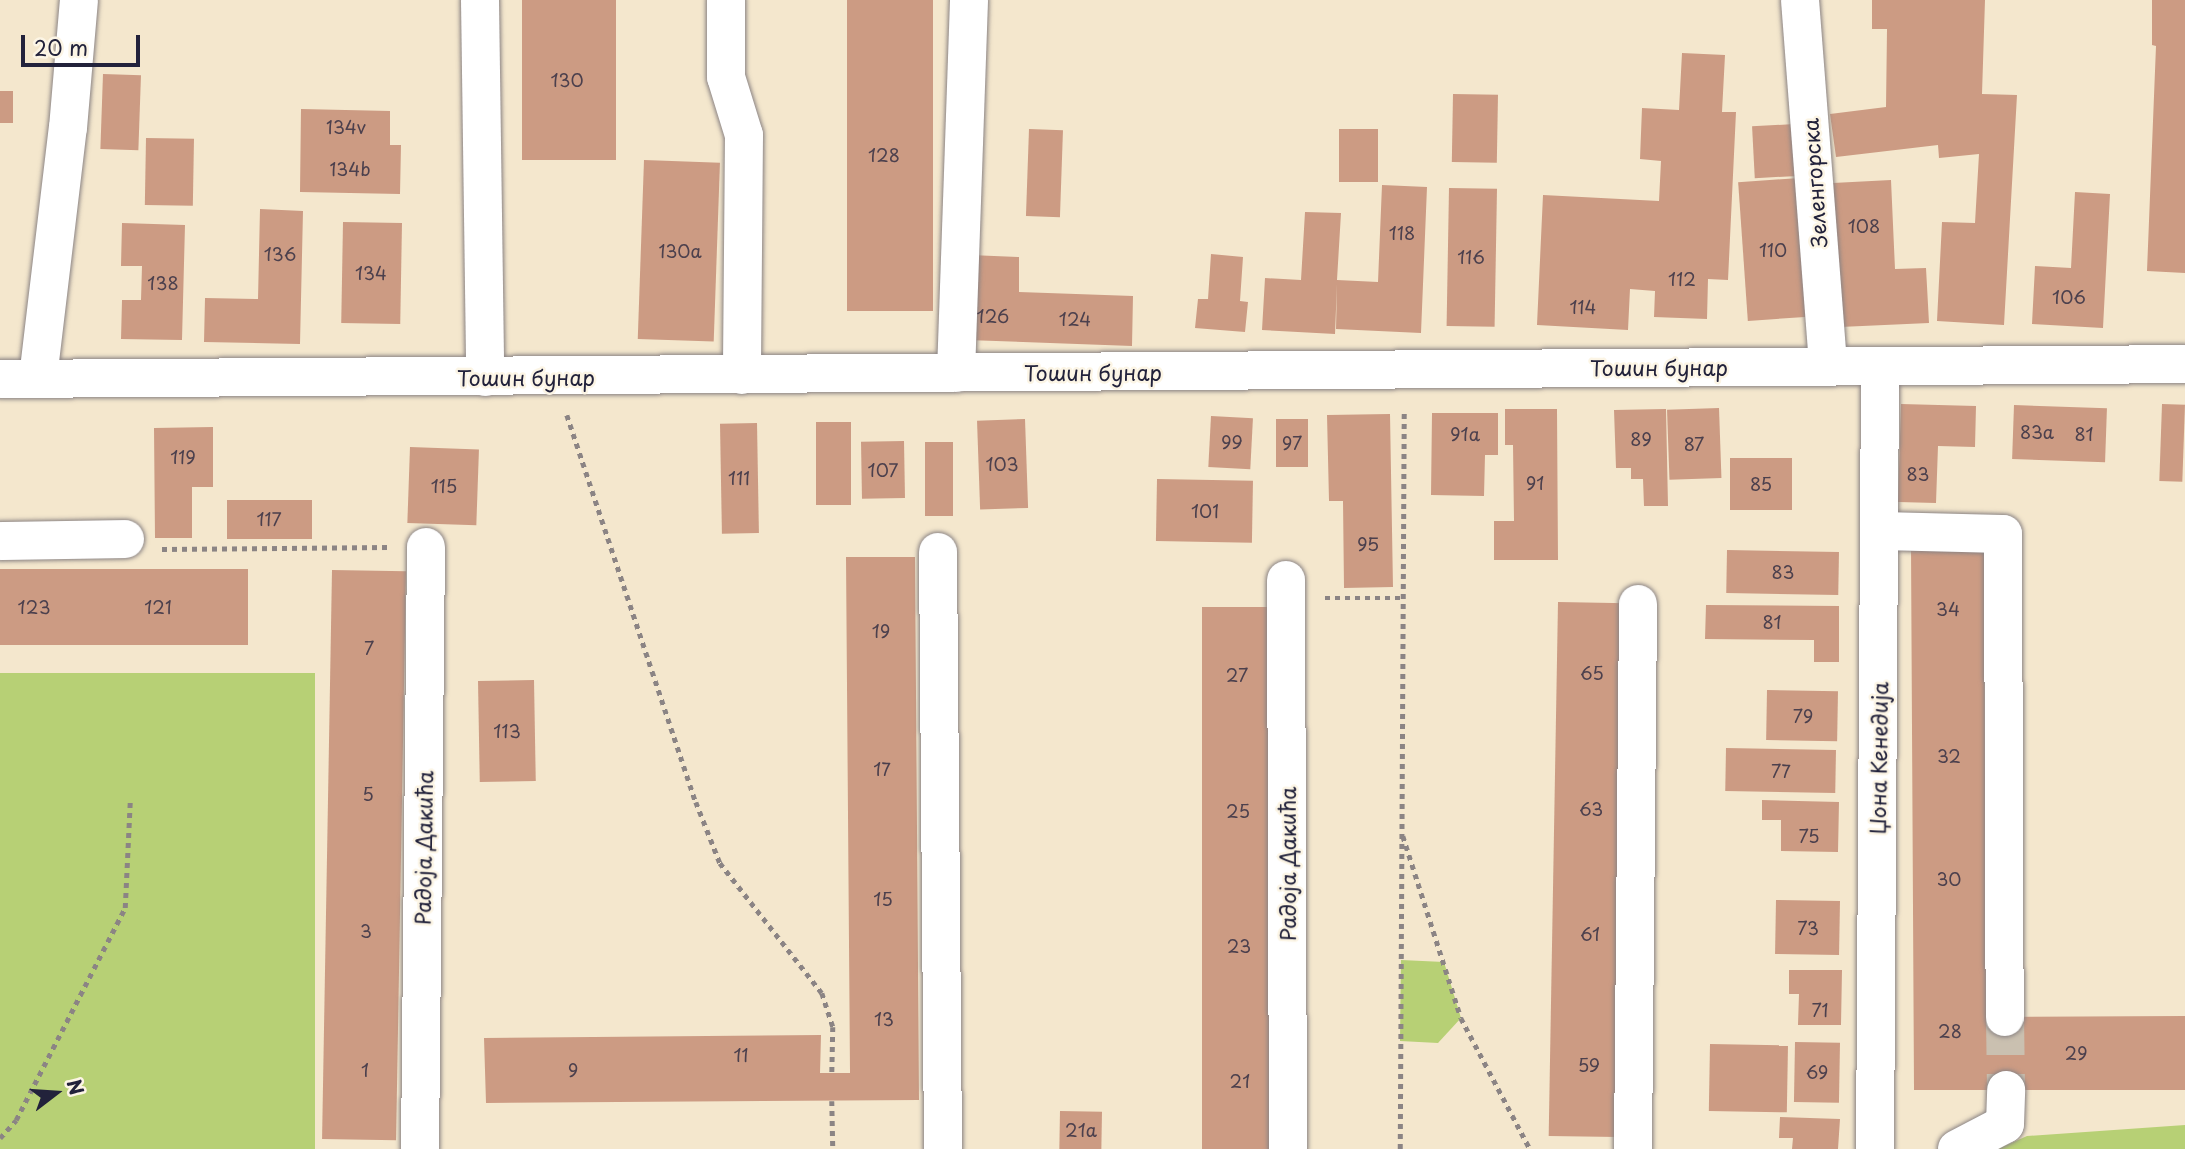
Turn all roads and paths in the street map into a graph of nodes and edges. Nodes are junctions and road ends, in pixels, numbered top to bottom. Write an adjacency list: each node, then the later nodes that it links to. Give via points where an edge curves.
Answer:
1 (79, 0): 12 (main road)
2 (480, 0): 11 (main road)
3 (726, 0): 10 (main road, via 726,77 744,135)
4 (969, 0): 9 (main road)
5 (1800, 0): 7 (main road, Зеленгорска)
6 (2185, 364): 8 (main road, Тошин бунар)
7 (1828, 366): 8 (main road, Тошин бунар); 9 (main road, Тошин бунар)
8 (1880, 366): 16 (main road, Џона Кенедија)
9 (957, 373): 10 (main road, Тошин бунар)
10 (742, 375): 11 (main road, Тошин бунар)
11 (485, 377): 12 (main road, Тошин бунар)
12 (38, 378): 13 (main road, Тошин бунар)
13 (0, 379)
14 (1404, 398): 22 (path)
15 (566, 411): 27 (path, via 720,863 822,993 833,1027)
16 (1881, 531): 26 (main road, via 2003,534); 38 (main road, Џона Кенедија)
17 (125, 538): 18 (main road); 19 (path, via 126,549)
18 (0, 541)
19 (426, 547): 31 (main road, Радоја Дакића)
20 (938, 552): 33 (main road)
21 (1286, 589): 22 (path); 34 (main road, Радоја Дакића)
22 (1405, 598): 25 (path)
23 (1638, 604): 37 (main road)
24 (130, 801): 30 (path, via 124,908 16,1120)
25 (1401, 832): 35 (path); 36 (path, via 1461,1018)
26 (2005, 1017)
27 (832, 1073)
28 (832, 1101): 32 (path)
29 (2006, 1107): 39 (main road)
30 (0, 1138)
31 (420, 1149)
32 (833, 1149)
33 (943, 1149)
34 (1288, 1149)
35 (1400, 1149)
36 (1530, 1149)
37 (1633, 1149)
38 (1875, 1149)
39 (1957, 1149)

